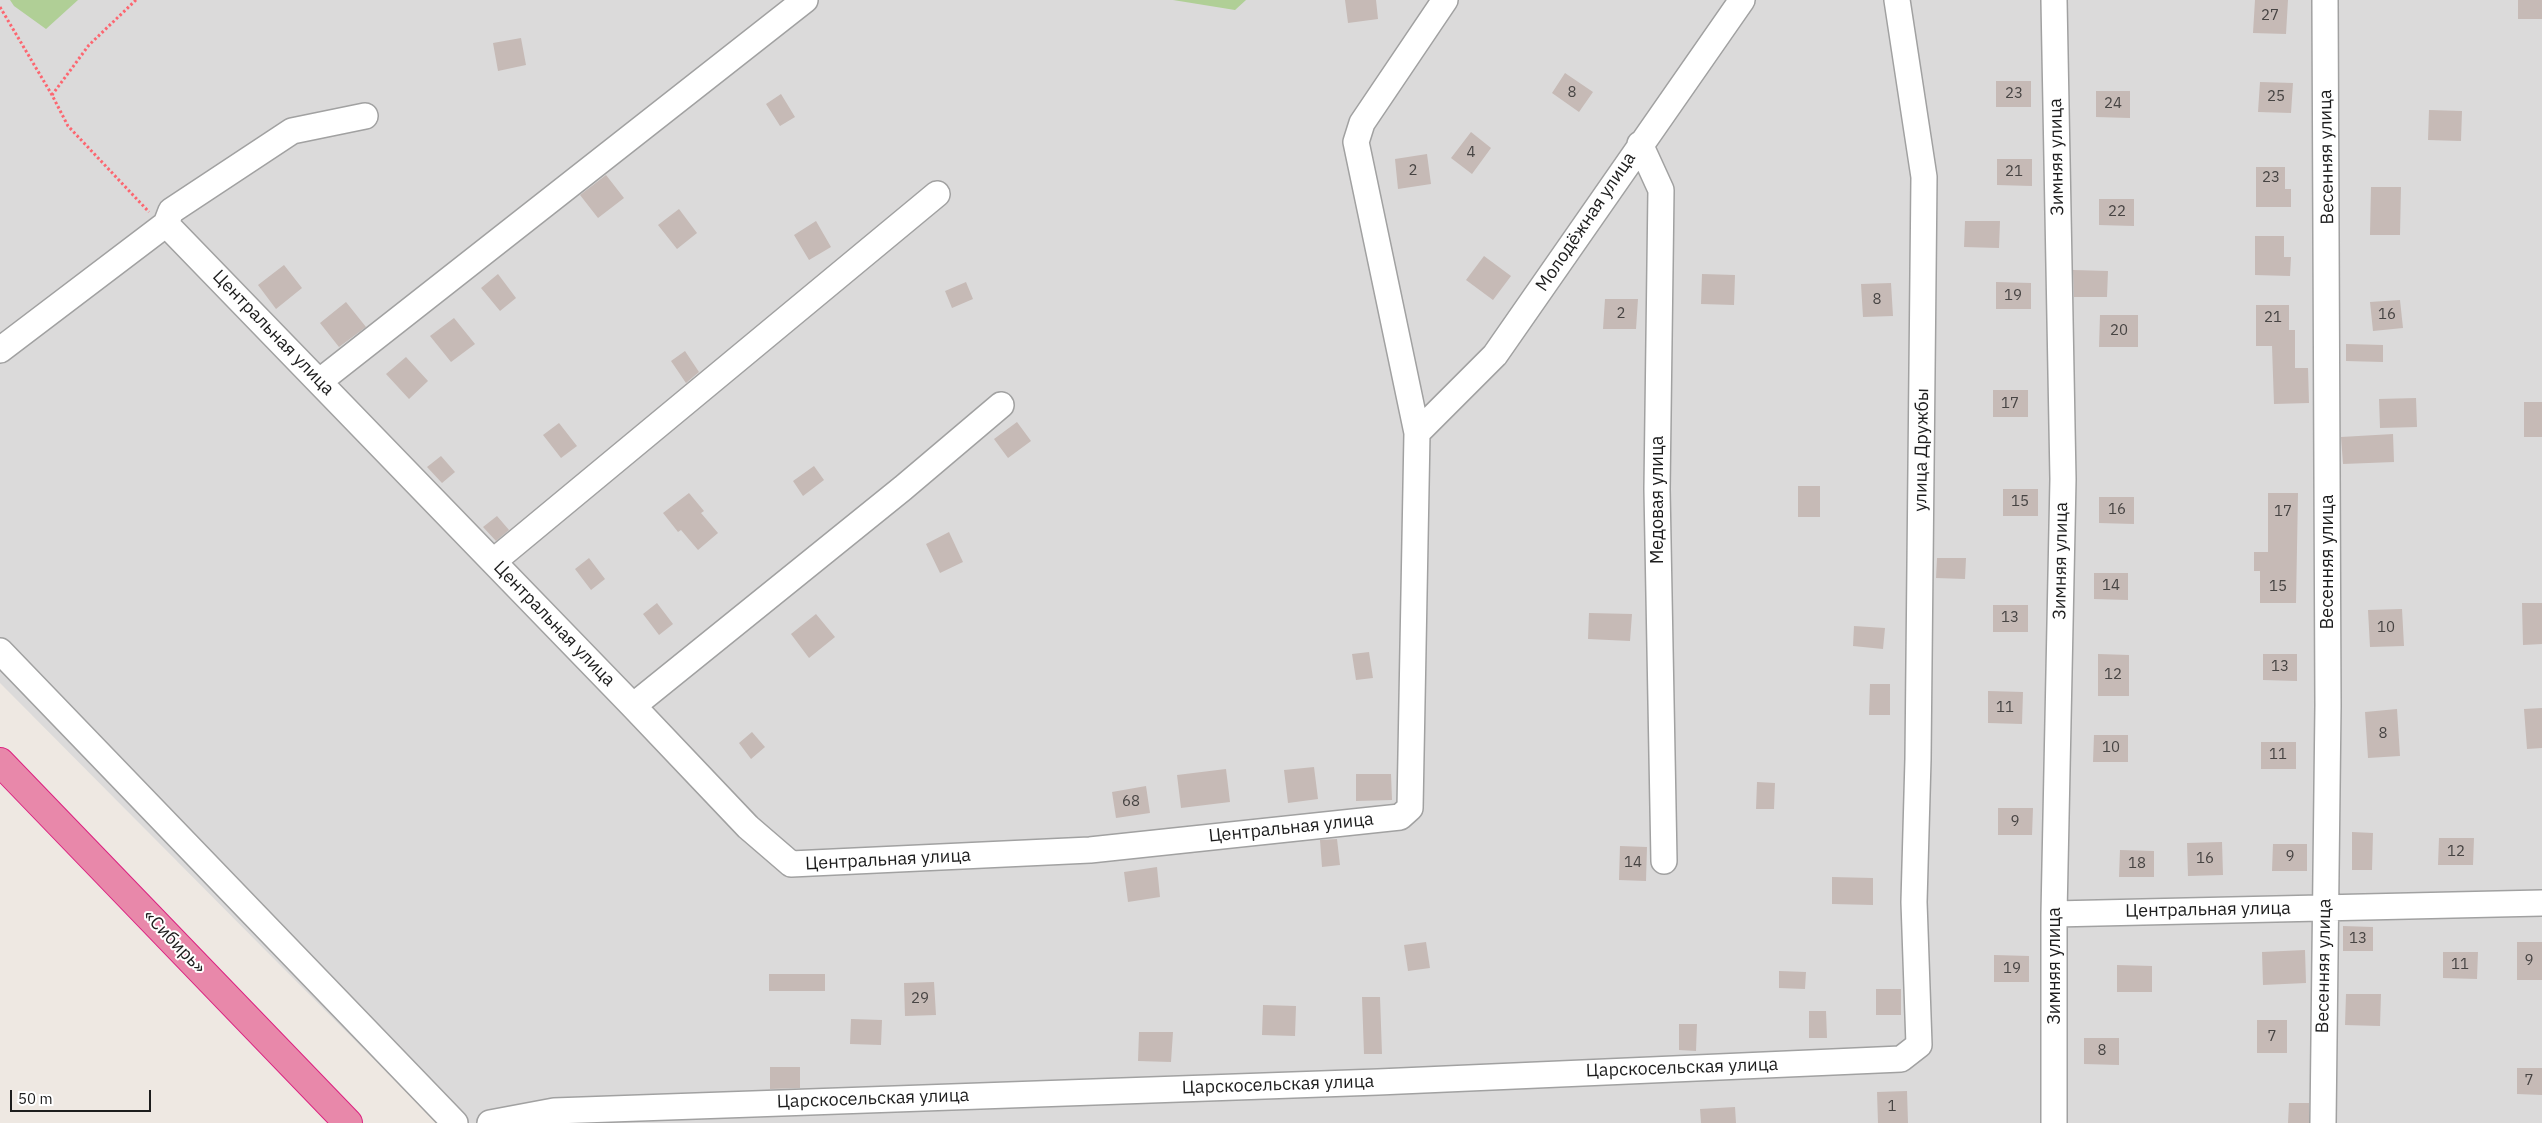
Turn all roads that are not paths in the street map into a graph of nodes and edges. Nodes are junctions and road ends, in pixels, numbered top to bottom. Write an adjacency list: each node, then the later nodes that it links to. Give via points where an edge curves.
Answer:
1 (805, 0): 12 (street)
2 (1445, 0): 14 (street, Центральная улица, via 1362,124 1356,142)
3 (1742, 0): 8 (street, Молодёжная улица)
4 (1897, 0): 20 (street, улица Дружбы, via 1924,177)
5 (2054, 0): 23 (street, Зимняя улица, via 2063,479)
6 (2325, 0): 22 (street, Весенняя улица, via 2328,705)
7 (366, 116): 10 (street, via 292,131 171,211)
8 (1640, 144): 14 (street, Молодёжная улица, via 1495,355); 19 (street, Медовая улица, via 1660,190 1657,489)
9 (937, 194): 15 (street)
10 (166, 224): 11 (street); 12 (street, Центральная улица)
11 (0, 350)
12 (320, 381): 15 (street, Центральная улица)
13 (1000, 405): 17 (street, via 903,488)
14 (1417, 434): 17 (street, Центральная улица, via 1410,808 1400,817 1090,850 790,864 748,827)
15 (494, 561): 17 (street, Центральная улица)
16 (0, 651): 25 (street)
17 (633, 706)
18 (0, 762): 24 (highway, «Сибирь»)
19 (1664, 861)
20 (1914, 902): 26 (street, Царскосельская улица, via 1919,1045 1901,1059 554,1111)
21 (2542, 903): 22 (street, Центральная улица)
22 (2325, 907): 23 (street, Центральная улица); 28 (street, Весенняя улица)
23 (2054, 914): 27 (street, Зимняя улица)
24 (348, 1123)
25 (456, 1123)
26 (490, 1123)
27 (2054, 1123)
28 (2322, 1123)

